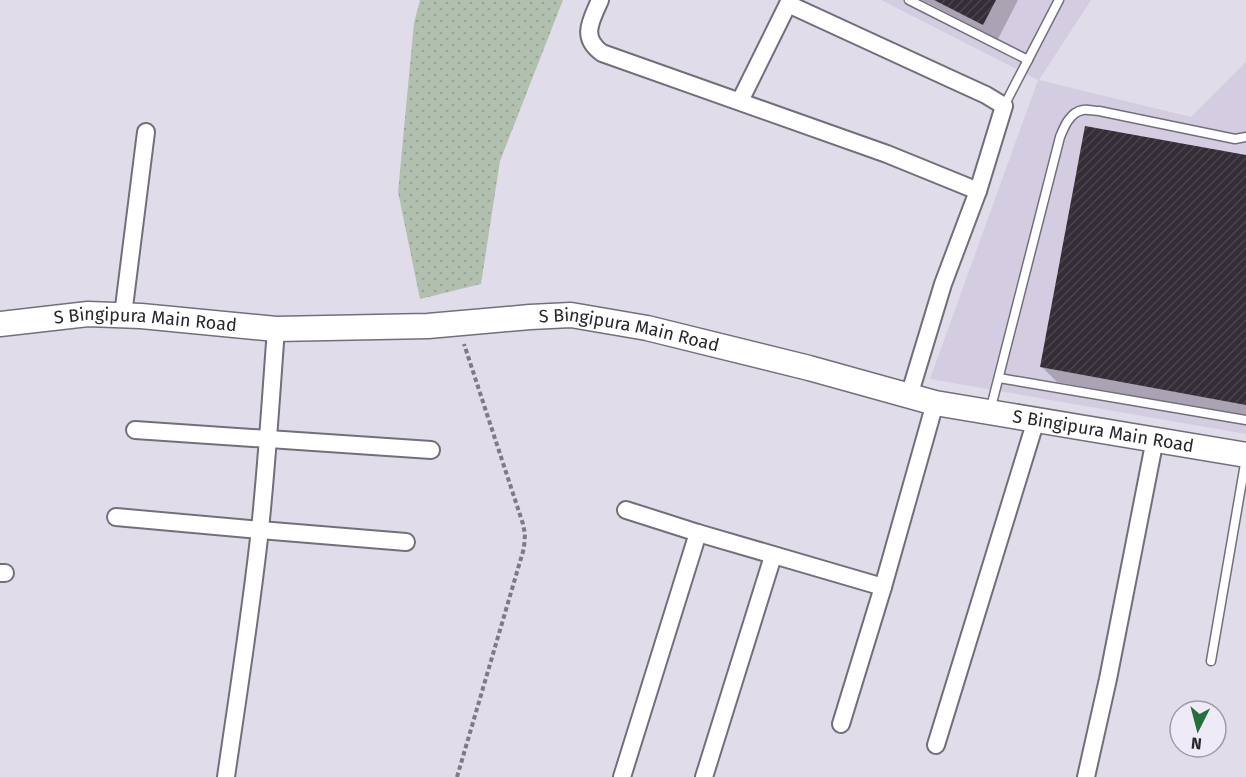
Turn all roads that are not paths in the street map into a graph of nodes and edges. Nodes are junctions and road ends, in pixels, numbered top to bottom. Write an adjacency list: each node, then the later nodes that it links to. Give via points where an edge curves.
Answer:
1 (600, 0): 6 (street, via 589,26 593,46 602,53)
2 (909, 0): 5 (lane)
3 (1059, 0): 5 (lane)
4 (783, 2): 6 (street); 7 (street)
5 (1028, 60): 7 (lane)
6 (740, 101): 10 (street)
7 (1004, 106): 10 (street)
8 (146, 132): 11 (street)
9 (1246, 137): 14 (lane, via 1235,139 1099,111 1083,110 1071,116 1060,137)
10 (978, 191): 15 (street, via 943,284)
11 (123, 315): 12 (street, S Bingipura Main Road, via 88,314); 13 (street, S Bingipura Main Road)
12 (0, 324)
13 (276, 329): 15 (street, S Bingipura Main Road, via 428,326 571,315 687,337); 21 (street)
14 (999, 378): 17 (lane); 19 (lane)
15 (909, 396): 16 (street, S Bingipura Main Road)
16 (935, 403): 17 (street, S Bingipura Main Road); 31 (street)
17 (990, 412): 18 (street, S Bingipura Main Road)
18 (1036, 420): 22 (street, S Bingipura Main Road); 34 (street)
19 (1246, 420)
20 (135, 430): 21 (street)
21 (268, 439): 23 (street); 27 (street)
22 (1155, 440): 24 (street, S Bingipura Main Road); 38 (street)
23 (430, 450)
24 (1246, 455): 32 (lane)
25 (626, 510): 28 (street)
26 (116, 517): 27 (street)
27 (260, 530): 29 (street); 35 (street)
28 (698, 533): 30 (street); 36 (street)
29 (406, 542)
30 (773, 556): 31 (street); 37 (street)
31 (883, 587): 33 (street)
32 (1211, 661)
33 (841, 724)
34 (936, 746)
35 (226, 777)
36 (622, 777)
37 (704, 777)
38 (1086, 777)

